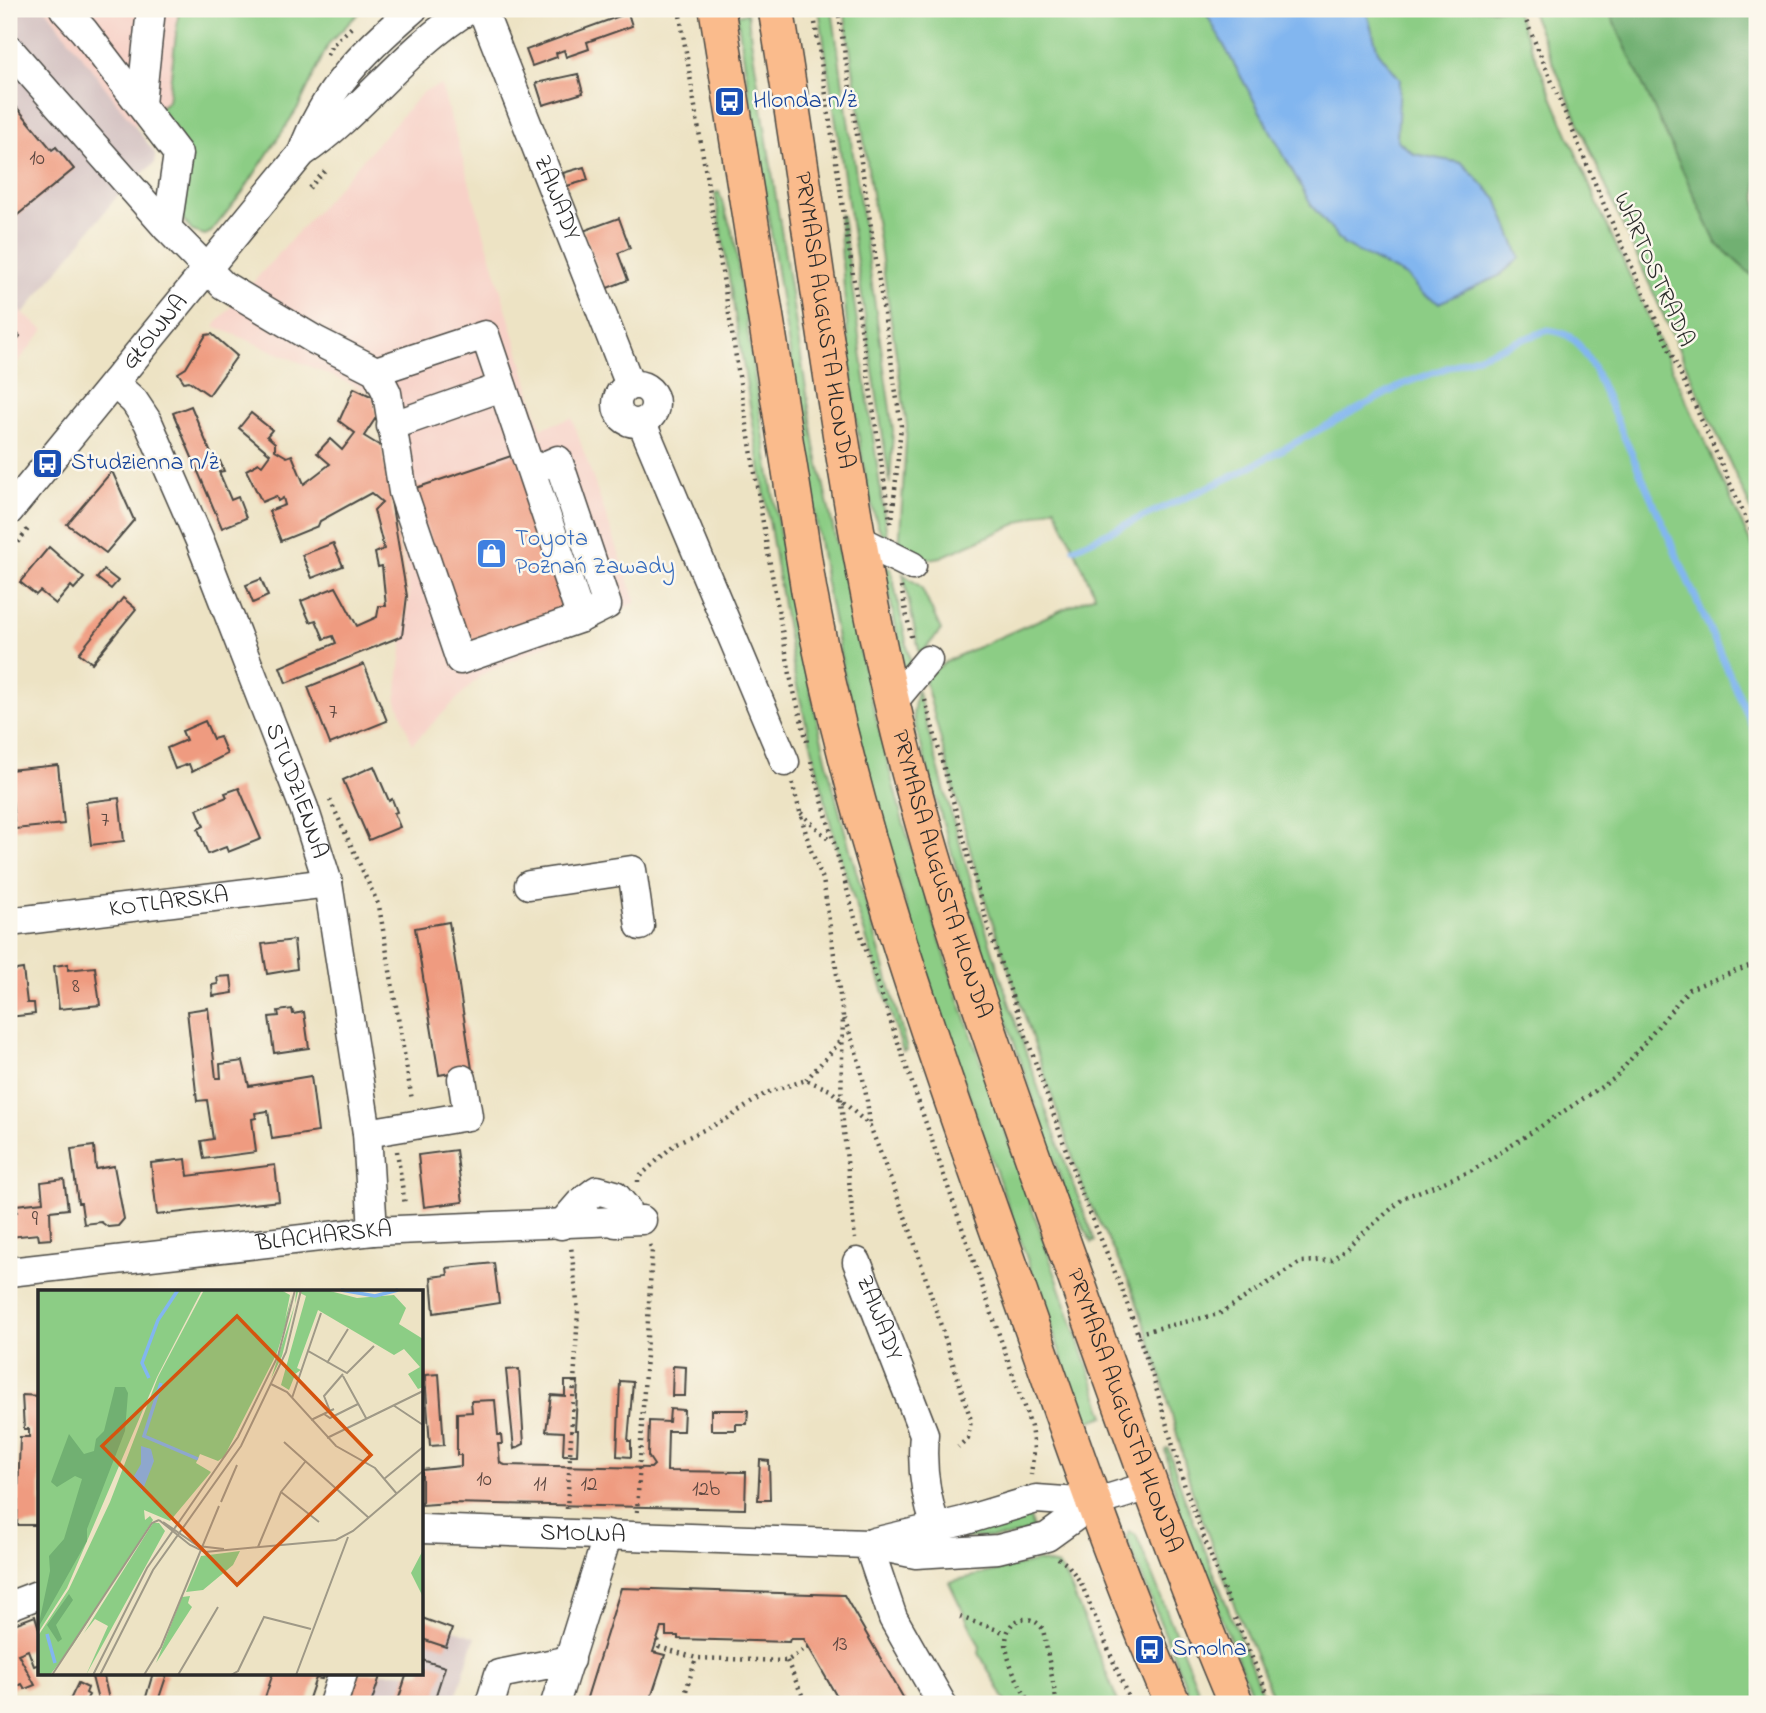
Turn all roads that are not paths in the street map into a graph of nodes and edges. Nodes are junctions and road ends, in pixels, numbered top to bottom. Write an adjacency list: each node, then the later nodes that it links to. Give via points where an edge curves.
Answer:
1 (64, 9): 9 (street)
2 (151, 9): 9 (street)
3 (413, 9): 10 (street, GŁÓWNA, via 371,46 331,94 318,112)
4 (470, 9): 10 (street, GŁÓWNA, via 426,39 340,124)
5 (482, 9): 24 (street, ZAWADY, via 630,386 644,386 655,397 654,413 642,423)
6 (717, 9): 36 (main road, via 794,506 823,669 854,793 886,907)
7 (776, 9): 19 (main road, PRYMASA AUGUSTA HLONDA)
8 (9, 49): 11 (street)
9 (141, 104): 11 (street, via 178,154)
10 (302, 153): 12 (street, GŁÓWNA)
11 (167, 228): 12 (street)
12 (207, 270): 13 (street, via 240,297); 14 (street, GŁÓWNA)
13 (376, 371): 15 (street, via 485,335); 16 (street, via 387,393)
14 (114, 383): 18 (street, GŁÓWNA); 25 (street, STUDZIENNA, via 148,422 200,541 304,807)
15 (502, 387): 16 (street); 21 (street)
16 (391, 426): 21 (street, via 403,492 460,660)
17 (549, 464): 21 (street, via 558,460 607,605)
18 (15, 513)
19 (858, 539): 20 (street); 23 (main road, PRYMASA AUGUSTA HLONDA)
20 (912, 566)
21 (581, 618)
22 (929, 660): 23 (street)
23 (892, 703): 35 (main road, PRYMASA AUGUSTA HLONDA, via 961,949)
24 (785, 762)
25 (328, 883): 27 (street, KOTLARSKA); 30 (street, STUDZIENNA)
26 (529, 885): 28 (street, via 632,870)
27 (9, 922)
28 (640, 926)
29 (462, 1079): 30 (street, via 468,1116)
30 (367, 1133): 32 (street, STUDZIENNA)
31 (629, 1221): 32 (street, BLACHARSKA, via 626,1208 615,1195 597,1190 564,1225)
32 (373, 1231): 34 (street, BLACHARSKA)
33 (856, 1262): 37 (street, ZAWADY, via 924,1434 921,1465)
34 (9, 1272)
35 (1149, 1486): 36 (street, SMOLNA); 50 (main road, PRYMASA AUGUSTA HLONDA)
36 (1094, 1503): 37 (street, SMOLNA, via 1036,1499); 40 (street, SMOLNA, via 1047,1537 998,1549 916,1554); 49 (main road)
37 (936, 1527): 40 (street, SMOLNA)
38 (424, 1529): 39 (street, SMOLNA)
39 (608, 1534): 40 (street, SMOLNA); 43 (street)
40 (868, 1544): 48 (street, via 893,1618)
41 (38, 1595): 42 (street)
42 (9, 1606)
43 (570, 1660): 46 (street, via 499,1674); 47 (street)
44 (343, 1674): 45 (street)
45 (333, 1704)
46 (490, 1704)
47 (555, 1704)
48 (942, 1704)
49 (1173, 1704)
50 (1236, 1704)

